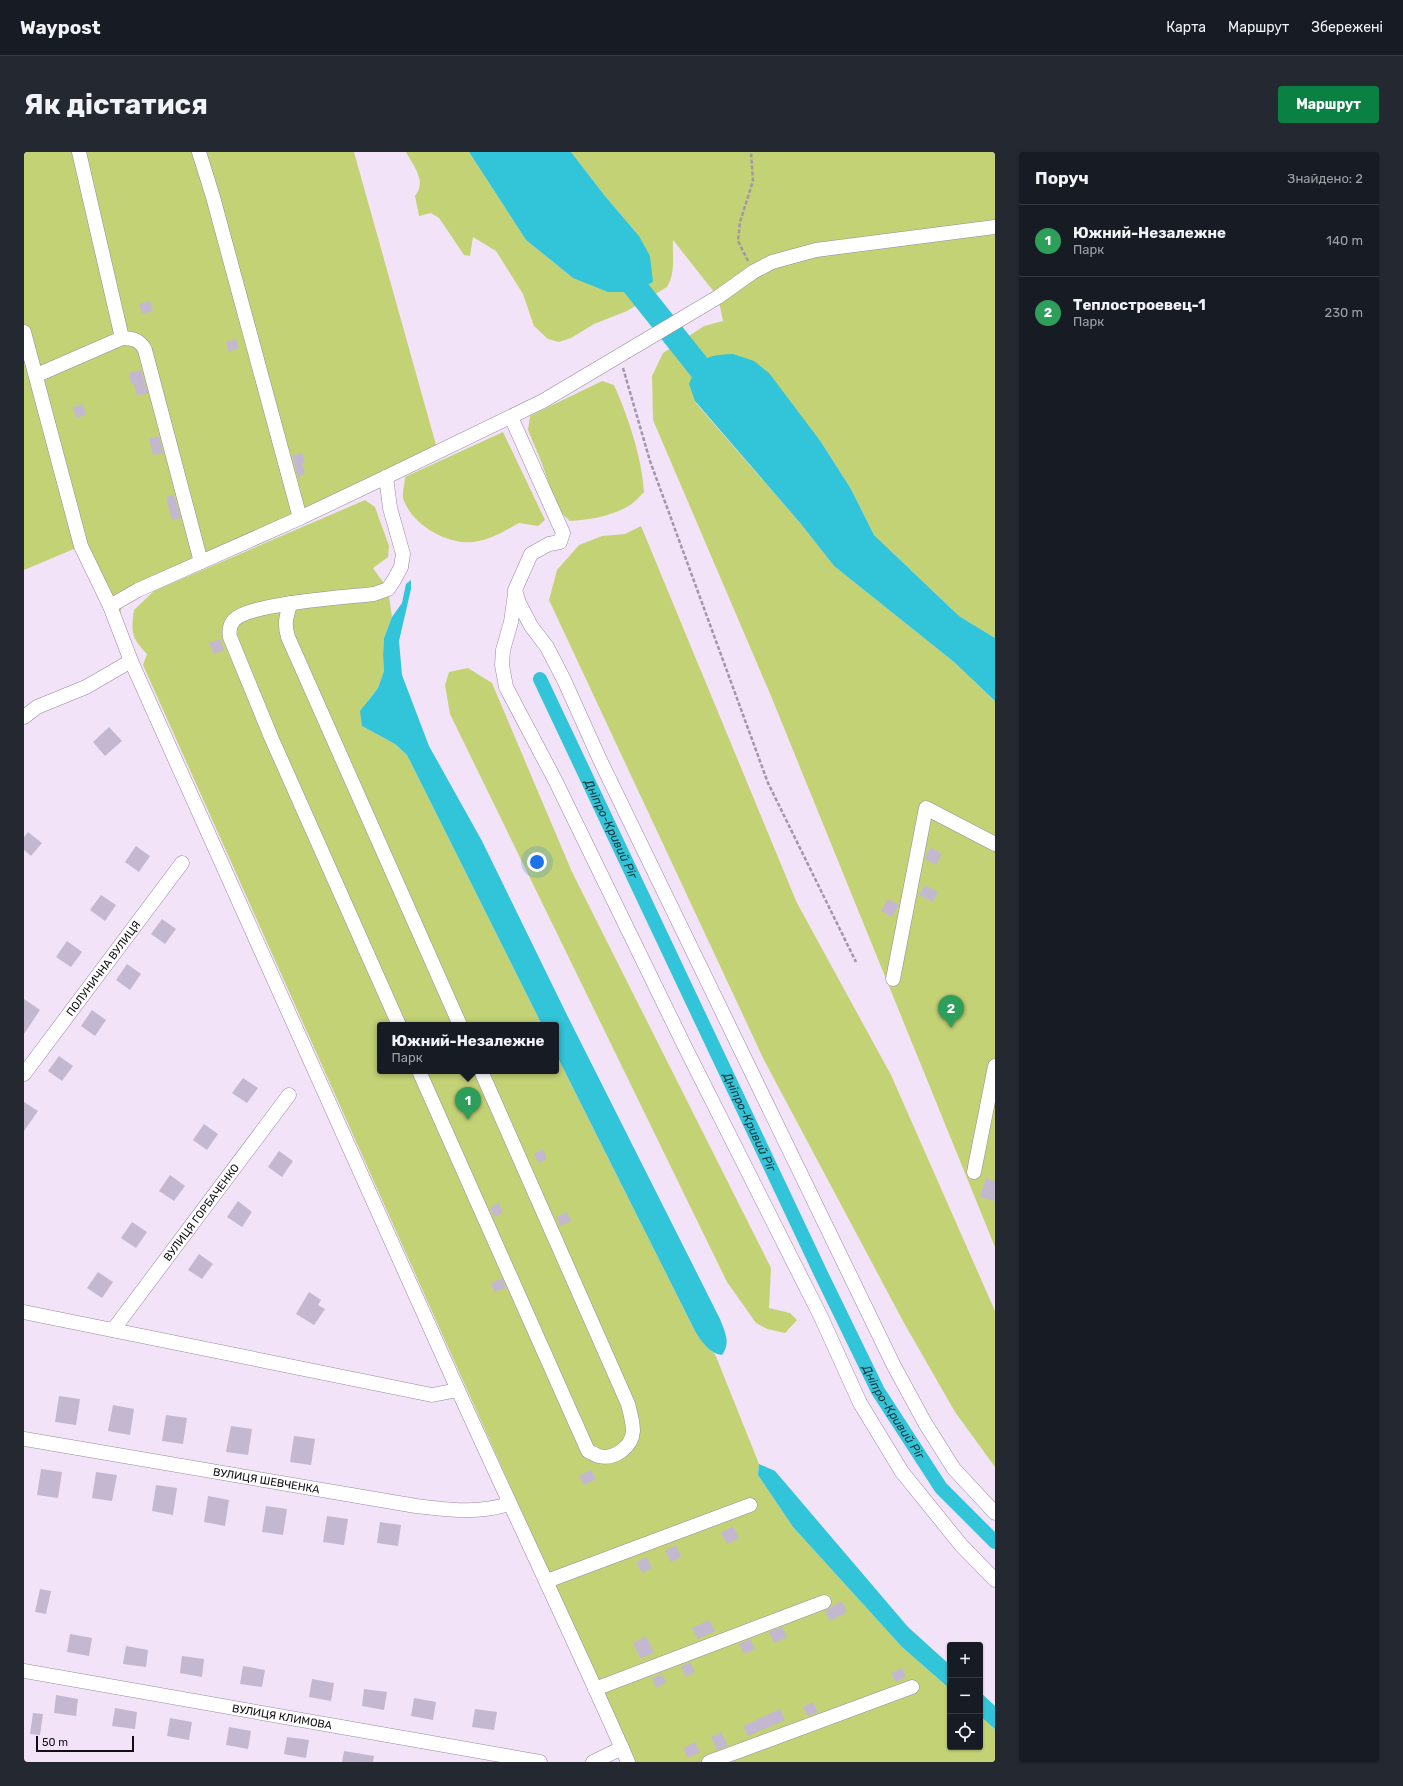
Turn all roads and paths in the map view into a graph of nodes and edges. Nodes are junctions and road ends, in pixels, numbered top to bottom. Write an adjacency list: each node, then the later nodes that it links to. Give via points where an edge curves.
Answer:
1 (79, 152): 7 (street)
2 (199, 152): 12 (street)
3 (751, 152): 5 (path, via 753,181 740,222 738,241)
4 (995, 227): 5 (street, via 816,250 772,262)
5 (753, 272): 8 (street, via 718,297)
6 (24, 332): 9 (street)
7 (122, 338): 9 (street); 13 (street, via 137,340 145,350)
8 (619, 356): 10 (street, via 543,401); 21 (path, via 650,461 768,782)
9 (37, 375): 16 (street, via 81,546)
10 (511, 416): 11 (street); 14 (street, via 563,533 560,542 548,544 530,554)
11 (386, 478): 12 (street); 15 (street, via 390,508 403,554 401,567 388,589 374,594)
12 (300, 518): 13 (street)
13 (201, 562): 16 (street, via 138,590)
14 (515, 590): 37 (street, via 531,626 547,647 564,680 600,760 894,1366 954,1469); 38 (street, via 511,622 503,650 502,665 506,687 555,780 821,1317 860,1403 902,1472 961,1545)
15 (291, 603): 23 (street, via 257,609 241,615 234,620 229,631 230,637 271,737); 24 (street, via 285,618 288,638)
16 (110, 606): 17 (street)
17 (131, 661): 18 (street, via 86,687 37,707); 33 (street)
18 (24, 717)
19 (995, 844): 22 (street, via 926,808)
20 (182, 863): 26 (street, ПОЛУНИЧНА ВУЛИЦЯ)
21 (856, 962)
22 (893, 979)
23 (398, 1022)
24 (459, 1022)
25 (995, 1066): 30 (street)
26 (24, 1074)
27 (420, 1074): 28 (street, via 588,1450 599,1456 610,1456 622,1451 630,1443 633,1432 628,1404)
28 (482, 1074)
29 (289, 1095): 32 (street, ВУЛИЦЯ ГОРБАЧЕНКО)
30 (974, 1172)
31 (24, 1312): 32 (street)
32 (113, 1330): 33 (street, via 432,1395)
33 (458, 1390): 35 (street)
34 (24, 1439): 35 (street, ВУЛИЦЯ ШЕВЧЕНКА, via 416,1506 464,1511 489,1510)
35 (510, 1504): 39 (street)
36 (750, 1505): 39 (street)
37 (995, 1513)
38 (995, 1580)
39 (547, 1581): 43 (street)
40 (824, 1602): 43 (street)
41 (24, 1671): 45 (street, ВУЛИЦЯ КЛИМОВА)
42 (912, 1687): 48 (street)
43 (595, 1689): 44 (street)
44 (622, 1748): 46 (street); 47 (street)
45 (540, 1762)
46 (593, 1762)
47 (628, 1762)
48 (709, 1762)

